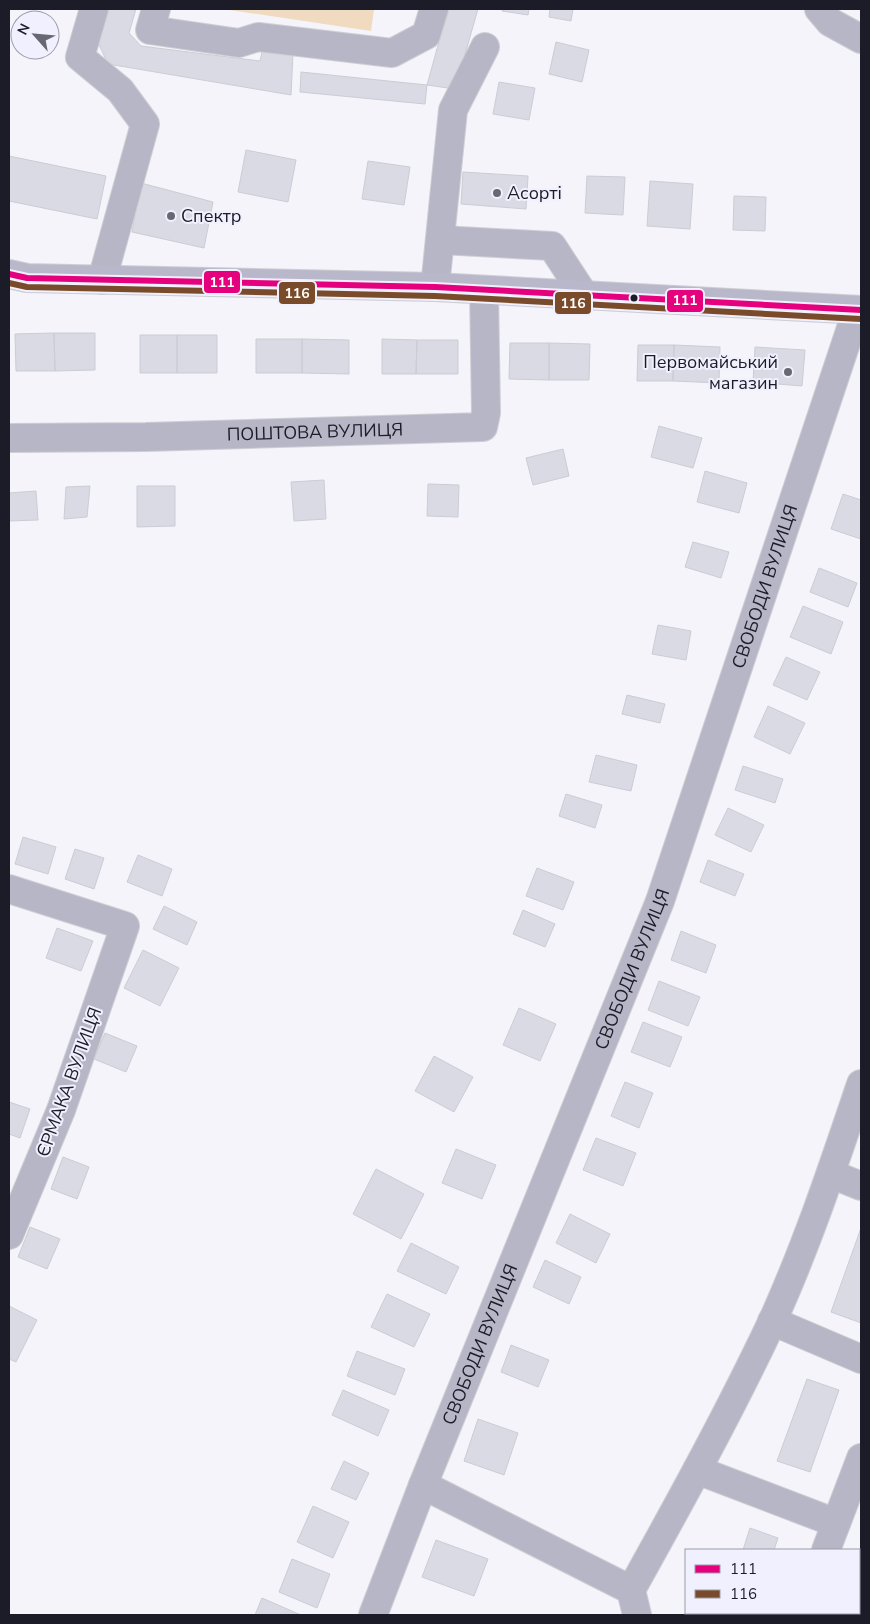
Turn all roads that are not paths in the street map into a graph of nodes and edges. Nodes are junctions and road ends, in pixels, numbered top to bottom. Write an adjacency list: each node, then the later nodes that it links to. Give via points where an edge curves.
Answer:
1 (94, 9): 9 (street, via 80,58 120,90 145,124)
2 (156, 9): 3 (street, via 150,30 238,43 258,37 392,53 426,35)
3 (434, 9)
4 (819, 9): 5 (street, via 830,22)
5 (861, 39)
6 (485, 46): 7 (street, via 453,110)
7 (440, 240): 10 (street); 12 (street, via 552,246)
8 (9, 274): 9 (main road, via 27,278)
9 (102, 280): 10 (main road)
10 (435, 287): 11 (main road)
11 (484, 290): 12 (main road); 14 (street, ПОШТОВА ВУЛИЦЯ, via 486,413 483,427)
12 (584, 295): 13 (main road)
13 (859, 310): 24 (street, СВОБОДИ ВУЛИЦЯ, via 660,901)
14 (9, 438)
15 (9, 889): 19 (street, ЄРМАКА ВУЛИЦЯ, via 125,926 61,1110)
16 (861, 1084): 17 (street)
17 (831, 1174): 18 (street); 20 (street)
18 (861, 1186)
19 (9, 1235)
20 (772, 1321): 21 (street); 23 (street)
21 (861, 1359)
22 (861, 1458): 25 (street)
23 (697, 1470): 25 (street); 27 (street)
24 (423, 1486): 27 (street); 28 (street, СВОБОДИ ВУЛИЦЯ)
25 (836, 1523): 26 (street)
26 (826, 1549)
27 (634, 1603)
28 (373, 1615)

